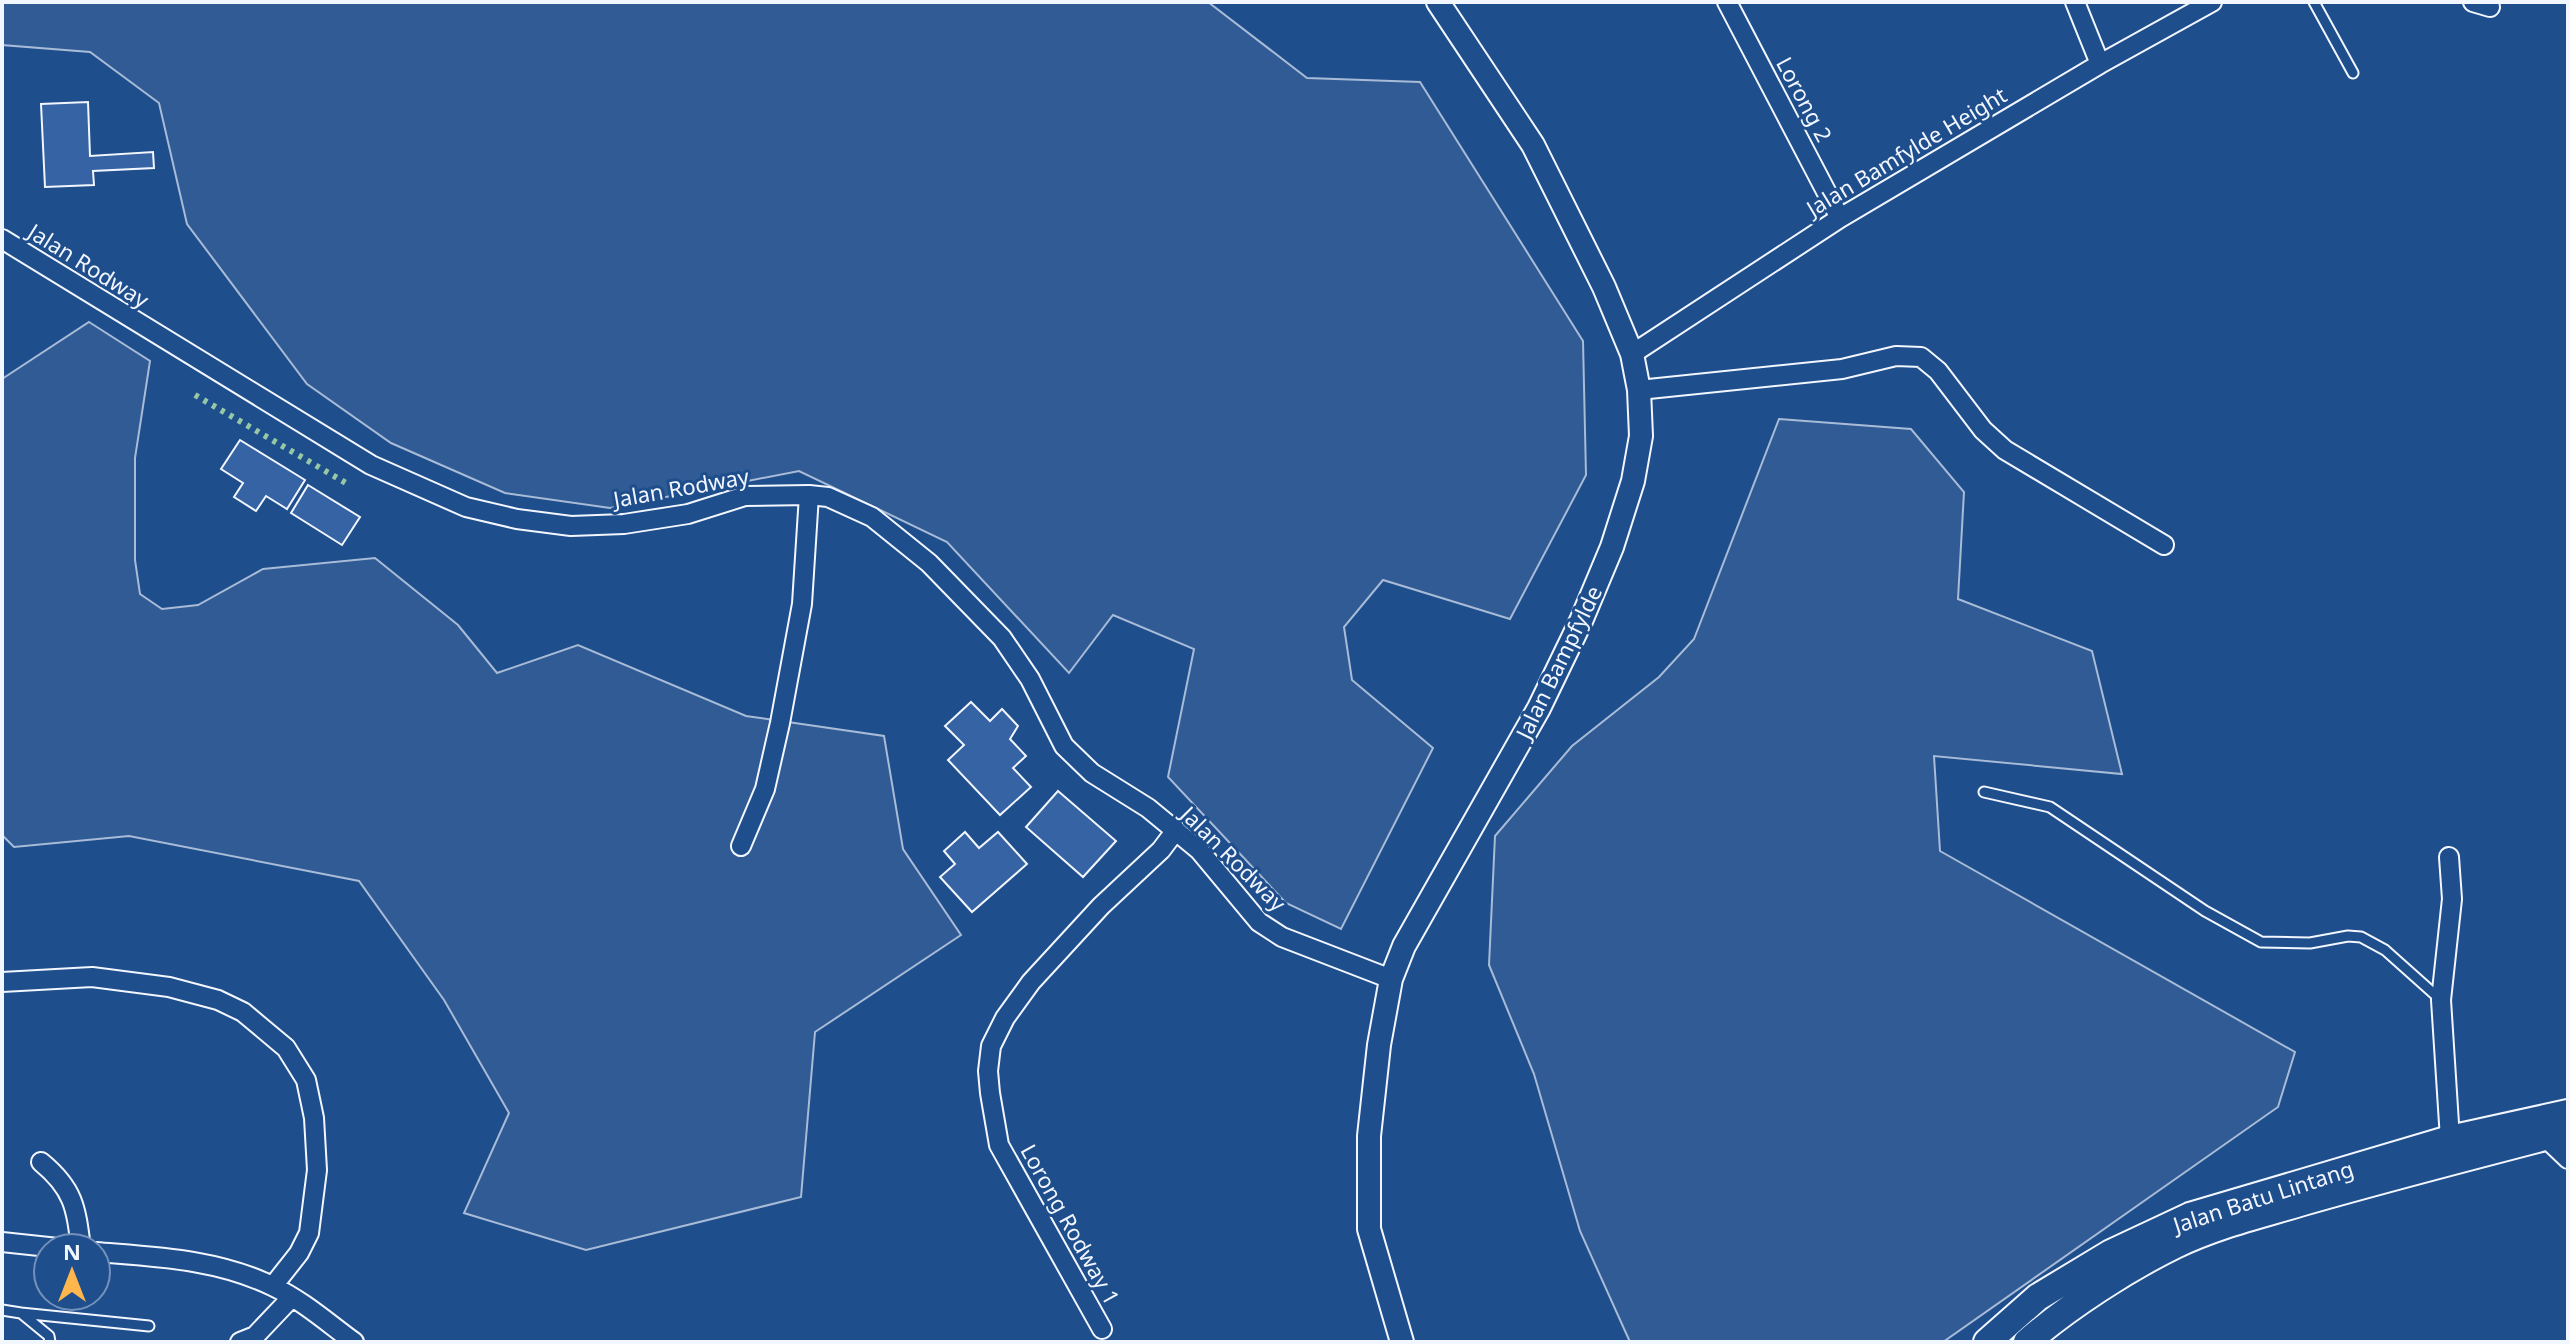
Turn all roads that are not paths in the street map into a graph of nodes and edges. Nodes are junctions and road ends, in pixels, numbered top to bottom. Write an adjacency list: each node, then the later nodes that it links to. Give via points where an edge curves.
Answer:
1 (1438, 2): 10 (street, Jalan Bampfylde, via 1533,145)
2 (1727, 2): 8 (street, Lorong 2)
3 (2075, 2): 6 (street)
4 (2212, 2): 6 (street, Jalan Bamfylde Height)
5 (2314, 2): 7 (lane)
6 (2100, 64): 8 (street, Jalan Bamfylde Height)
7 (2353, 73)
8 (1840, 218): 10 (street, Jalan Bamfylde Height)
9 (2, 239): 12 (street, Jalan Rodway, via 371,465 466,507 571,526 688,514 745,496)
10 (1632, 354): 11 (street, Jalan Bampfylde)
11 (1639, 390): 13 (street, via 1921,357 2005,450); 18 (street, Jalan Bampfylde, via 1641,436 1633,481 1607,560 1539,708 1404,946)
12 (809, 495): 15 (street, Jalan Rodway, via 828,497 872,517 929,563 1002,638 1064,746 1092,773); 16 (street, via 802,604 780,723 765,789)
13 (2164, 545)
14 (1984, 792): 20 (lane, via 2050,807 2205,911 2261,942 2361,937 2385,950)
15 (1176, 830): 18 (street, Jalan Rodway, via 1259,922 1282,937); 35 (street, Lorong Rodway 1, via 1031,982 991,1046 988,1071 999,1145)
16 (741, 846)
17 (2449, 857): 20 (street, via 2452,899)
18 (1391, 979): 39 (street, Jalan Bampfylde, via 1369,1136 1369,1229)
19 (2, 982): 30 (street, via 92,977 169,987 243,1012 286,1048 306,1080 317,1170 309,1233)
20 (2441, 1000): 23 (street)
21 (2568, 1113): 23 (main road, Jalan Batu Lintang)
22 (2556, 1136): 24 (street); 41 (main road, Jalan Batu Lintang, via 2244,1218 2189,1239 2106,1286)
23 (2450, 1139): 40 (main road, Jalan Batu Lintang, via 2190,1216 2111,1253 2038,1297)
24 (2568, 1159)
25 (41, 1162): 26 (street, via 69,1190)
26 (79, 1232)
27 (2, 1242): 28 (street)
28 (32, 1245)
29 (112, 1253): 30 (street, via 196,1261)
30 (273, 1286): 31 (street)
31 (292, 1297): 37 (street, via 255,1336); 38 (street)
32 (2, 1310): 33 (lane)
33 (21, 1313): 34 (lane); 36 (lane)
34 (149, 1326)
35 (1102, 1329)
36 (50, 1342)
37 (240, 1342)
38 (354, 1342)
39 (1402, 1342)
40 (1987, 1342)
41 (2027, 1342)

